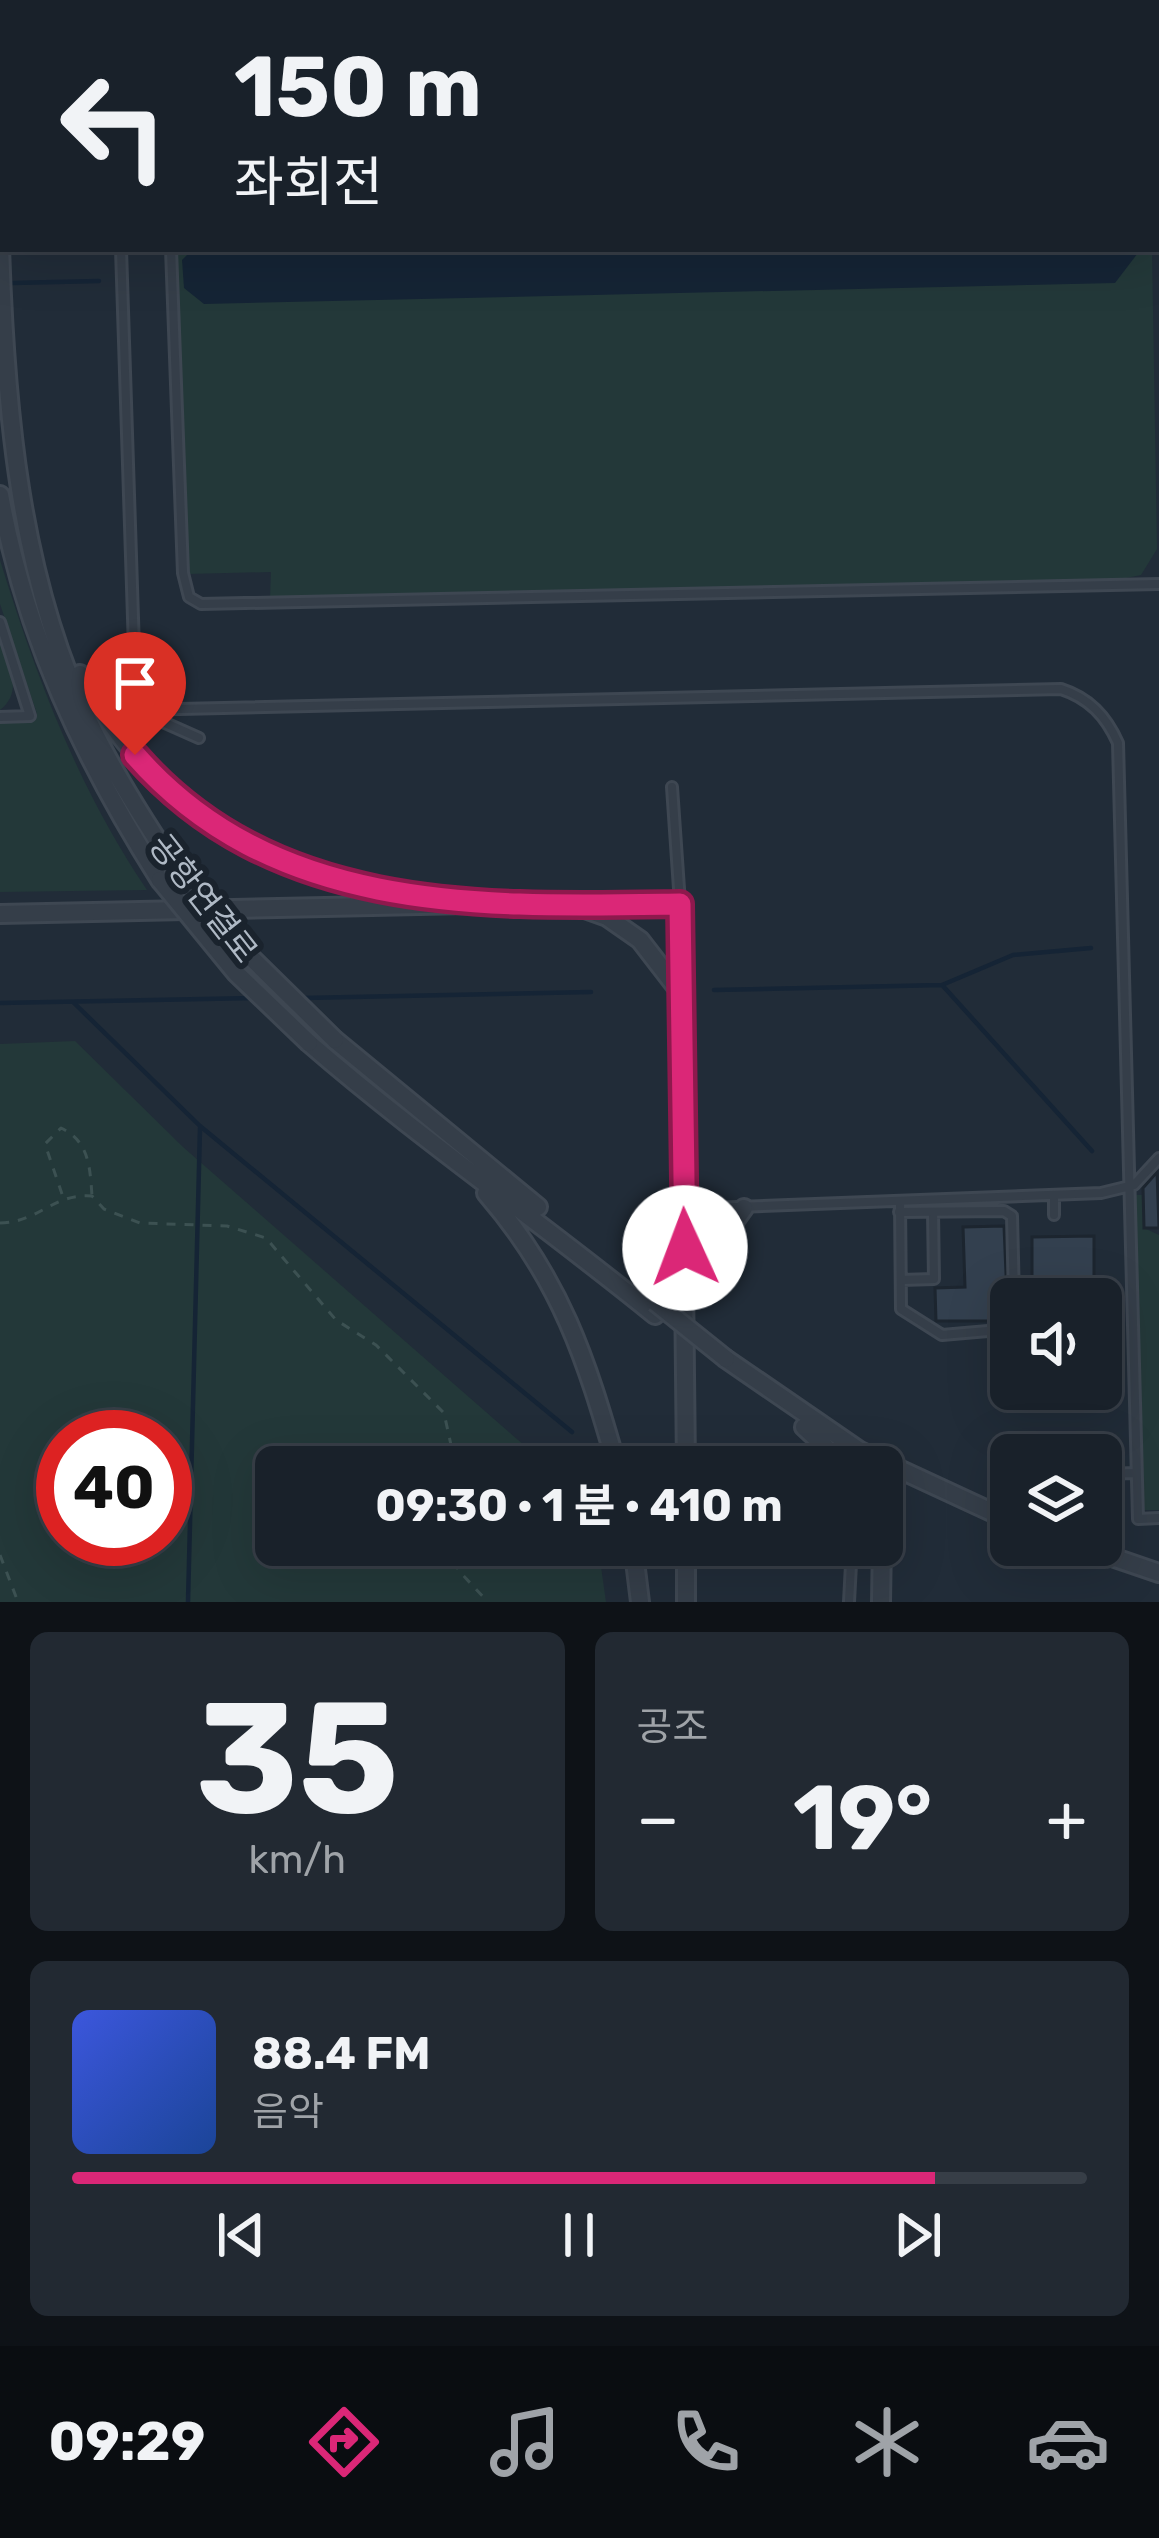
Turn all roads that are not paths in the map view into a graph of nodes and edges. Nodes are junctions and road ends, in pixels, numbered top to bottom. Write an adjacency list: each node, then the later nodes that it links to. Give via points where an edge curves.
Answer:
1 (0, 252): 7 (street, 공항연결로, via 21,499)
2 (121, 252): 8 (lane)
3 (171, 252): 5 (lane, via 183,573 185,590 201,604)
4 (0, 496): 18 (street, 공항연결로, bridge, via 29,616 76,738 160,880 236,973 309,1043)
5 (1159, 584)
6 (0, 622): 9 (lane, via 30,716)
7 (56, 632): 12 (street, via 135,755 232,840 321,875); 30 (street, 공항연결로, bridge, via 87,719 133,804 238,945 335,1040)
8 (136, 710): 10 (lane); 19 (lane, via 1061,688 1081,695 1118,743)
9 (0, 717)
10 (199, 738)
11 (672, 787): 13 (lane)
12 (467, 904): 14 (street); 15 (street)
13 (680, 904): 14 (street); 16 (street)
14 (561, 906): 16 (street, via 592,911 630,932)
15 (0, 914)
16 (684, 997): 24 (street)
17 (1159, 1158): 19 (lane)
18 (474, 1178): 30 (street); 33 (street, via 554,1285)
19 (1129, 1186): 20 (lane); 37 (lane)
20 (1054, 1195): 21 (lane); 26 (lane)
21 (933, 1200): 22 (lane); 25 (lane)
22 (900, 1207): 23 (lane); 25 (lane); 28 (lane)
23 (745, 1208): 24 (lane); 29 (street)
24 (684, 1209): 29 (street)
25 (933, 1212): 27 (lane, via 1012,1216); 28 (lane, via 934,1279)
26 (1054, 1215)
27 (1013, 1278)
28 (901, 1280): 31 (lane, via 902,1309 942,1335)
29 (687, 1288): 34 (street)
30 (655, 1309): 32 (street)
31 (990, 1332)
32 (725, 1364): 35 (street); 38 (street, via 860,1451)
33 (611, 1446)
34 (686, 1446)
35 (825, 1446)
36 (1122, 1473): 37 (lane)
37 (1136, 1473): 39 (lane, via 1138,1519)
38 (990, 1511)
39 (1159, 1518)
40 (1122, 1560): 45 (street)
41 (636, 1566): 46 (street)
42 (686, 1566): 47 (street)
43 (851, 1566): 48 (lane)
44 (882, 1566): 49 (street)
45 (1159, 1573)
46 (640, 1602)
47 (686, 1602)
48 (849, 1602)
49 (881, 1602)

